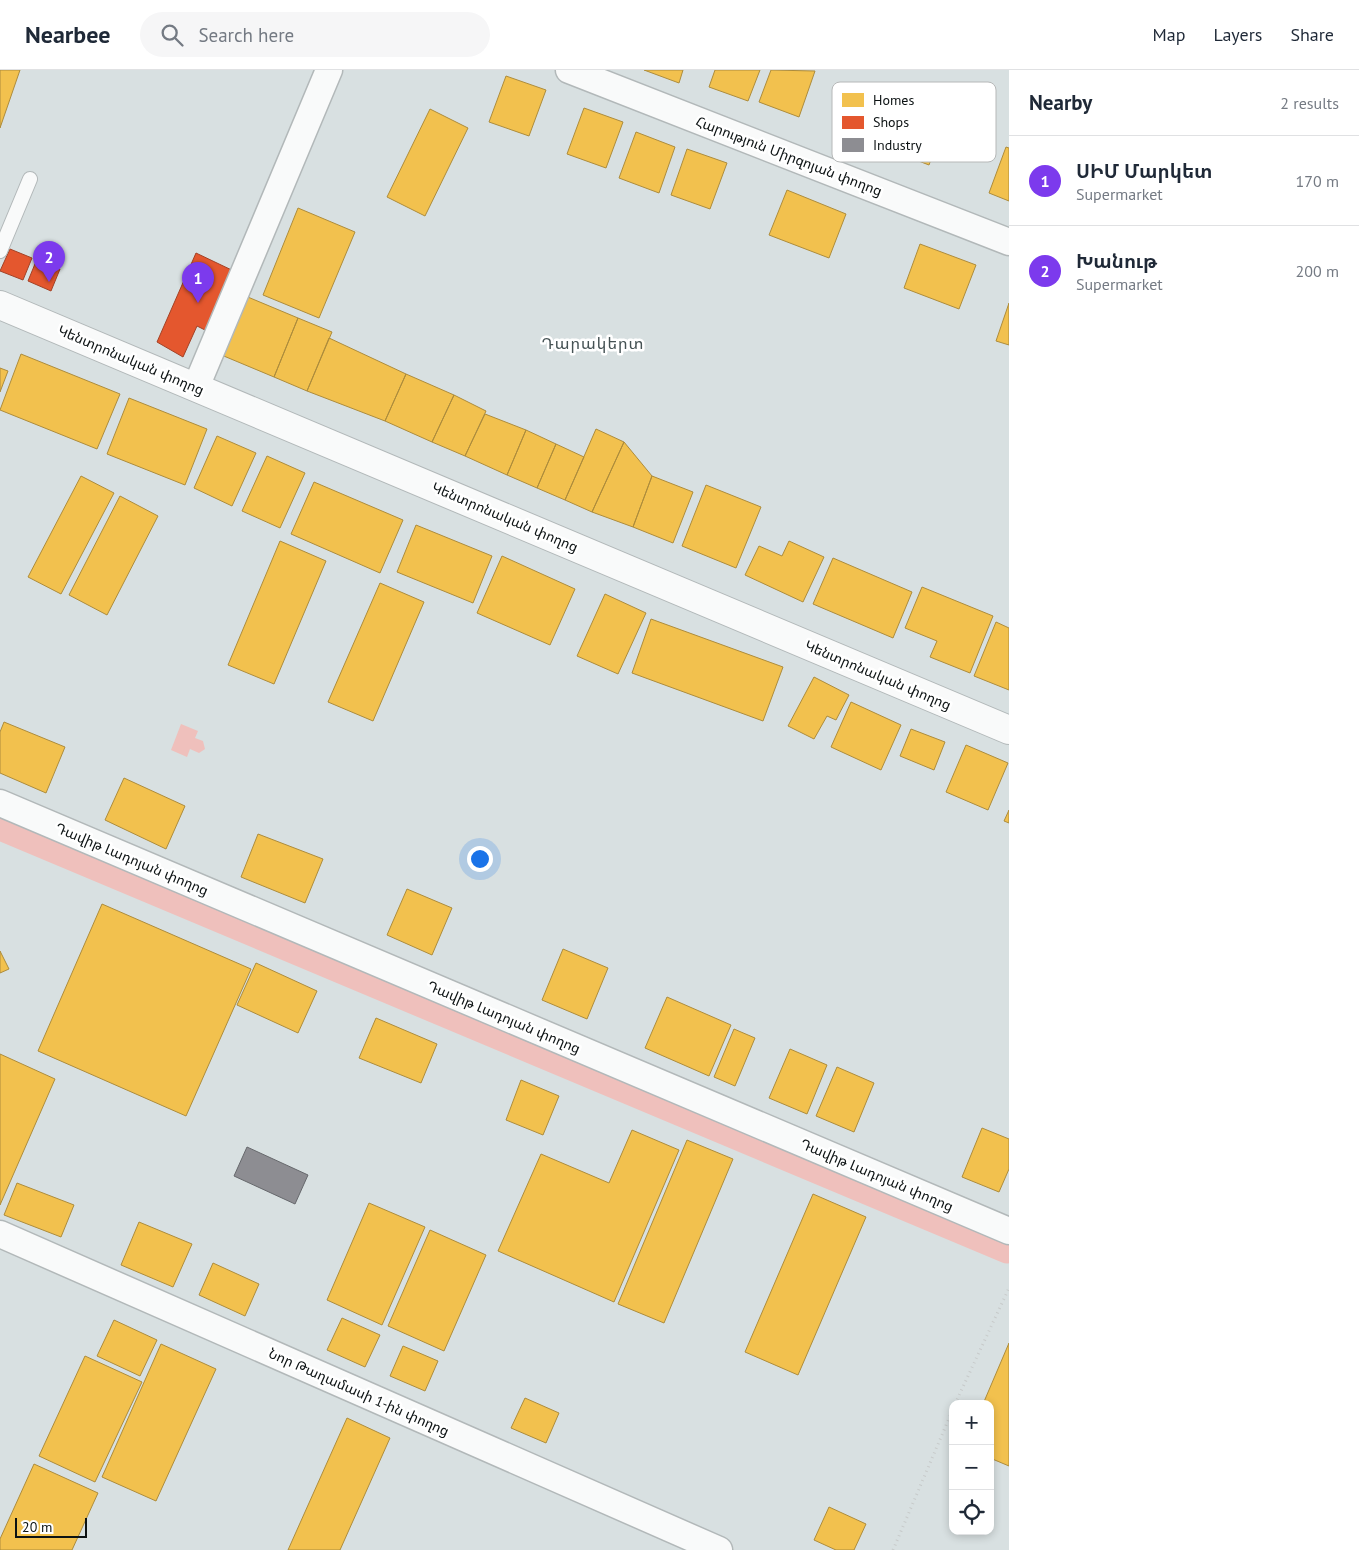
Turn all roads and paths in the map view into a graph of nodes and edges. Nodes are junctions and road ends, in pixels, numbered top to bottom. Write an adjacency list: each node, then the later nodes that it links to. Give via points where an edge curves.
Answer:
1 (329, 70): 7 (street)
2 (569, 70): 4 (street, Հարություն Միրզոյան փողոց)
3 (30, 179): 5 (lane)
4 (1009, 242)
5 (0, 251)
6 (0, 305): 7 (main road, Կենտրոնական փողոց)
7 (196, 387): 8 (main road, Կենտրոնական փողոց)
8 (1009, 730)
9 (0, 803): 10 (street, Դավիթ Լադոյան փողոց)
10 (1009, 1231)
11 (0, 1234): 15 (street, Նոր Թաղամասի 1-ին փողոց)
12 (1009, 1288): 13 (path)
13 (957, 1400)
14 (949, 1418): 16 (path)
15 (719, 1550)
16 (893, 1550)

